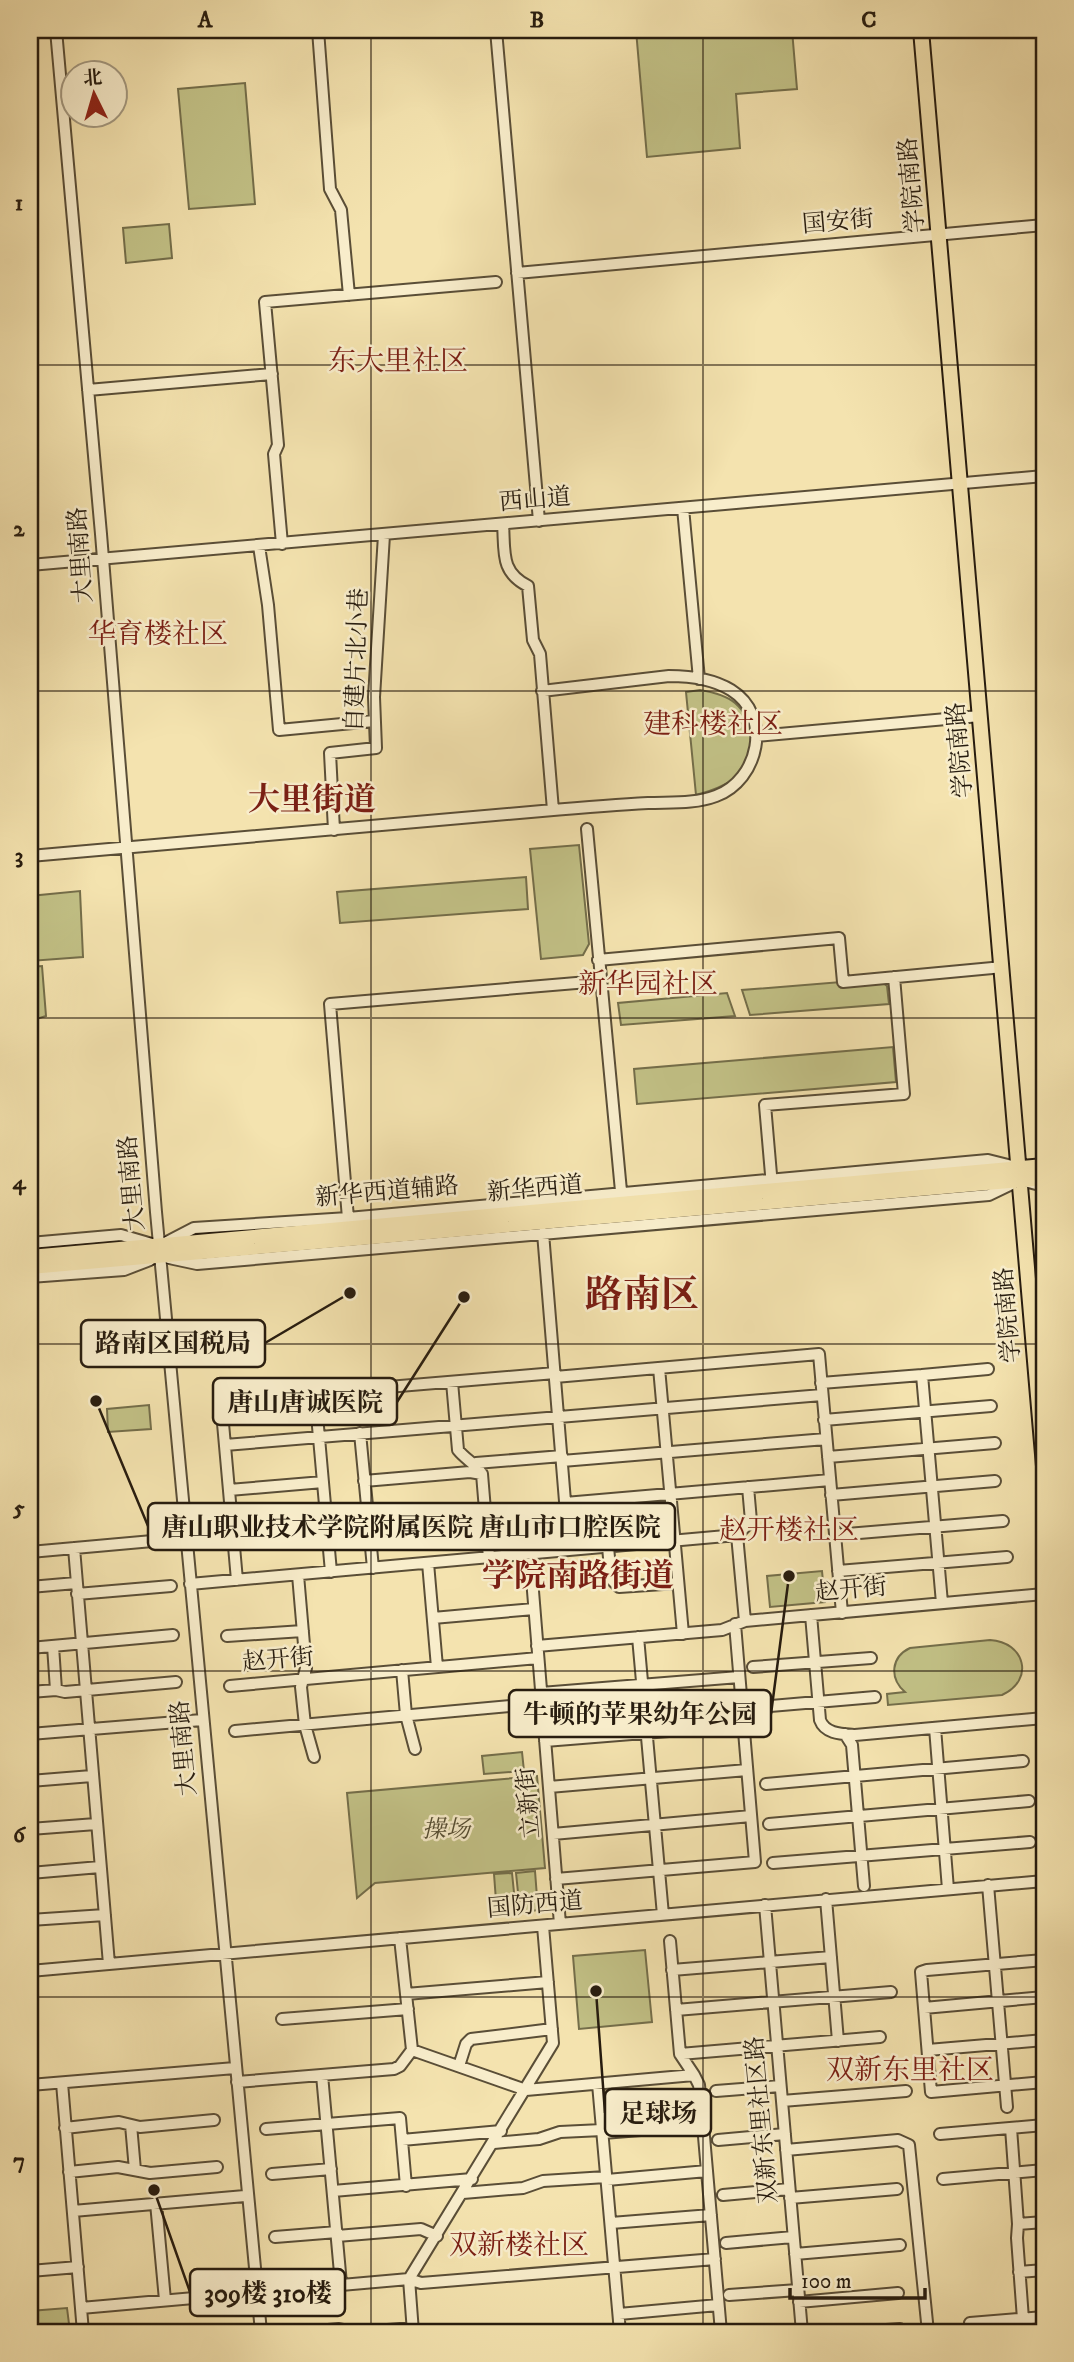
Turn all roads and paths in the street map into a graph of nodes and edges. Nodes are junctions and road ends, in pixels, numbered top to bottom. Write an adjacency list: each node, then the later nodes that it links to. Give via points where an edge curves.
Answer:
1 (56, 30): 12 (street, 大里南路)
2 (318, 30): 10 (street, via 330,189 341,210)
3 (496, 30): 8 (street)
4 (921, 30): 7 (main road, 学院南路)
5 (1044, 225): 7 (street, 国安街)
6 (1044, 232): 7 (street, 国安街)
7 (939, 238): 8 (street, 国安街, via 775,248); 14 (main road, 学院南路)
8 (517, 273): 16 (street)
9 (496, 282): 10 (street)
10 (349, 295): 11 (street, via 265,302)
11 (272, 374): 12 (street); 19 (street)
12 (88, 390): 21 (street, 大里南路)
13 (1044, 477): 14 (street, 西山道)
14 (958, 484): 15 (street, 西山道); 25 (main road, 学院南路)
15 (683, 508): 16 (street, 西山道); 23 (street)
16 (539, 521): 17 (street, 西山道)
17 (503, 524): 18 (street, 西山道); 24 (street, via 507,571 528,586)
18 (384, 535): 19 (street, 西山道); 26 (street, 自建片北小巷)
19 (282, 544): 20 (street, 西山道)
20 (259, 546): 21 (street, 西山道); 26 (street, via 279,730)
21 (102, 559): 22 (street, 西山道); 31 (street, 大里南路)
22 (30, 565)
23 (699, 679): 24 (street, via 669,676); 27 (street, via 738,696 754,721)
24 (542, 691): 28 (street)
25 (980, 716): 27 (street); 34 (main road, 学院南路)
26 (374, 721): 29 (street, 自建片北小巷, via 376,748 330,752)
27 (756, 736): 28 (street, via 744,777 716,796 689,802)
28 (553, 810): 29 (street)
29 (334, 830): 31 (street)
30 (587, 830): 33 (street)
31 (125, 849): 32 (street); 47 (street, 大里南路)
32 (30, 858)
33 (598, 960): 35 (street, via 839,938 843,982); 36 (street)
34 (1003, 967): 35 (street); 39 (main road, 学院南路)
35 (894, 977): 41 (street, via 904,1094 765,1105)
36 (600, 981): 43 (street); 44 (street, via 330,1004)
37 (1044, 1158): 39 (street)
38 (1044, 1166): 39 (main road, 新华西道)
39 (1019, 1174): 40 (main road, 新华西道); 41 (main road, 新华西道); 42 (street); 45 (street, via 989,1195); 47 (main road, 新华西道); 73 (main road, 学院南路)
40 (1044, 1178)
41 (772, 1185): 43 (street, 新华西道辅路); 47 (main road, 新华西道)
42 (1044, 1186)
43 (621, 1191): 44 (street, 新华西道辅路)
44 (348, 1218): 47 (street, 新华西道辅路, via 194,1228)
45 (543, 1233): 47 (street, via 197,1264); 53 (street)
46 (30, 1243): 47 (street, via 121,1235)
47 (160, 1251): 48 (main road, 新华西道); 49 (main road, 新华西道); 50 (street, 新华西道辅路, via 124,1270); 93 (street, 大里南路)
48 (30, 1257)
49 (30, 1267)
50 (30, 1277)
51 (659, 1368): 53 (street); 56 (street, via 818,1354); 59 (street)
52 (988, 1369): 54 (street)
53 (555, 1375): 55 (street); 61 (street)
54 (922, 1375): 56 (street); 60 (street)
55 (452, 1382): 57 (street); 63 (street)
56 (822, 1389): 59 (street); 62 (street)
57 (315, 1393): 65 (street); 68 (street, via 221,1401)
58 (991, 1406): 60 (street)
59 (663, 1409): 61 (street); 70 (street)
60 (925, 1412): 62 (street); 69 (street)
61 (558, 1417): 63 (street); 72 (street)
62 (824, 1420): 66 (street)
63 (456, 1426): 64 (street); 74 (street, via 458,1450)
64 (360, 1433): 65 (street); 77 (street)
65 (319, 1437): 68 (street); 78 (street)
66 (826, 1439): 70 (street); 71 (street)
67 (995, 1443): 69 (street)
68 (225, 1445): 81 (street)
69 (928, 1448): 71 (street); 79 (street)
70 (667, 1452): 72 (street); 82 (street)
71 (828, 1457): 75 (street)
72 (562, 1459): 74 (street); 84 (street)
73 (1044, 1466)
74 (479, 1468): 77 (street); 85 (street)
75 (830, 1480): 80 (street); 83 (street)
76 (995, 1480): 79 (street)
77 (364, 1481): 87 (street)
78 (323, 1482): 81 (street); 89 (street)
79 (932, 1486): 83 (street); 88 (street)
80 (748, 1487): 82 (street); 90 (street, via 751,1521)
81 (229, 1490): 92 (street)
82 (670, 1494): 84 (street); 94 (street)
83 (831, 1495): 91 (street)
84 (565, 1503): 97 (street)
85 (485, 1515): 87 (street); 101 (street)
86 (1003, 1521): 88 (street)
87 (369, 1525): 104 (street)
88 (935, 1527): 91 (street); 102 (street)
89 (327, 1529): 92 (street); 106 (street)
90 (737, 1535): 94 (street); 120 (street)
91 (835, 1535): 105 (street)
92 (233, 1537): 108 (street)
93 (186, 1538): 96 (street); 110 (street, 大里南路)
94 (674, 1541): 95 (street); 109 (street)
95 (608, 1547): 97 (street); 109 (street, via 611,1579 619,1587)
96 (74, 1548): 98 (street); 113 (street)
97 (569, 1550): 99 (street)
98 (30, 1552)
99 (530, 1554): 101 (street); 116 (street, 立新街)
100 (1007, 1557): 102 (street)
101 (489, 1558): 103 (street)
102 (938, 1562): 105 (street); 115 (street)
103 (428, 1563): 104 (street); 119 (street)
104 (373, 1568): 106 (street)
105 (838, 1571): 117 (street)
106 (331, 1572): 107 (street)
107 (298, 1575): 108 (street); 121 (street)
108 (237, 1580): 110 (street)
109 (678, 1583): 122 (street)
110 (190, 1584): 149 (street, 大里南路)
111 (171, 1586): 113 (street)
112 (30, 1587): 113 (street)
113 (77, 1589): 126 (street)
114 (1044, 1594): 115 (street, 赵开街)
115 (942, 1602): 117 (street, 赵开街)
116 (534, 1609): 119 (street); 129 (street, 立新街)
117 (842, 1613): 118 (street, 赵开街)
118 (811, 1615): 120 (street, 赵开街); 131 (street)
119 (433, 1618): 132 (street)
120 (740, 1623): 122 (street, 赵开街); 135 (street)
121 (303, 1631): 124 (street); 136 (street)
122 (683, 1634): 125 (street, 赵开街)
123 (173, 1635): 126 (street)
124 (227, 1636)
125 (638, 1637): 129 (street, 赵开街); 138 (street)
126 (81, 1644): 127 (street); 141 (street)
127 (53, 1646): 128 (street); 140 (street)
128 (30, 1648)
129 (538, 1652): 132 (street, 赵开街); 144 (street, 立新街)
130 (871, 1658): 131 (street)
131 (815, 1662): 133 (street); 145 (street)
132 (437, 1667): 134 (street, 赵开街)
133 (753, 1667)
134 (402, 1670): 136 (street, 赵开街); 147 (street)
135 (739, 1677): 138 (street); 151 (street)
136 (303, 1679): 139 (street, 赵开街); 150 (street)
137 (176, 1682): 141 (street)
138 (642, 1685): 144 (street); 155 (street)
139 (230, 1686)
140 (57, 1690): 141 (street); 142 (street)
141 (84, 1690): 153 (street)
142 (30, 1692)
143 (875, 1697): 145 (street)
144 (542, 1698): 147 (street); 158 (street, 立新街)
145 (819, 1702): 146 (street); 157 (street, via 822,1726)
146 (760, 1707)
147 (406, 1715): 150 (street); 159 (street)
148 (1044, 1718): 152 (street)
149 (202, 1720): 153 (street); 200 (street, 大里南路)
150 (305, 1725): 154 (street); 160 (street)
151 (743, 1725): 155 (street); 163 (street)
152 (935, 1728): 157 (street); 162 (street)
153 (88, 1729): 156 (street); 164 (street)
154 (235, 1731)
155 (647, 1732): 158 (street); 166 (street)
156 (30, 1734)
157 (845, 1734): 165 (street, via 852,1745)
158 (545, 1741): 169 (street, 立新街)
159 (415, 1749)
160 (314, 1757)
161 (1023, 1761): 162 (street)
162 (938, 1768): 165 (street); 171 (street)
163 (747, 1770): 166 (street); 172 (street)
164 (92, 1776): 167 (street); 174 (street)
165 (855, 1776): 168 (street); 173 (street)
166 (651, 1778): 169 (street); 175 (street)
167 (30, 1782)
168 (766, 1784)
169 (549, 1787): 178 (street, 立新街)
170 (1029, 1801): 171 (street)
171 (941, 1810): 173 (street); 180 (street)
172 (751, 1816): 175 (street); 184 (street, via 755,1862)
173 (859, 1816): 176 (street); 181 (street)
174 (96, 1824): 177 (street); 183 (street)
175 (655, 1824): 178 (street); 184 (street)
176 (769, 1824)
177 (30, 1829)
178 (553, 1833): 186 (street, 立新街)
179 (1030, 1842): 180 (street)
180 (945, 1849): 181 (street); 190 (street)
181 (862, 1856): 182 (street); 189 (street)
182 (773, 1863)
183 (100, 1867): 185 (street); 193 (street)
184 (659, 1870): 186 (street); 194 (street)
185 (30, 1873)
186 (556, 1879): 196 (street, 立新街)
187 (1044, 1881): 188 (street, 国防西道)
188 (988, 1885): 190 (street, 国防西道); 205 (street)
189 (864, 1886)
190 (948, 1889): 191 (street, 国防西道)
191 (826, 1899): 192 (street, 国防西道); 201 (street)
192 (765, 1905): 194 (street, 国防西道); 203 (street, 双新东里社区路)
193 (105, 1914): 195 (street); 204 (street)
194 (663, 1915): 196 (street, 国防西道)
195 (30, 1920)
196 (560, 1924): 197 (street, 国防西道)
197 (543, 1926): 198 (street, 国防西道); 208 (street)
198 (400, 1938): 200 (street, 国防西道); 210 (street)
199 (670, 1941): 206 (street)
200 (225, 1954): 204 (street, 国防西道); 229 (street, 大里南路)
201 (831, 1957): 203 (street); 211 (street)
202 (1044, 1959): 205 (street)
203 (770, 1962): 206 (street); 214 (street, 双新东里社区路)
204 (109, 1964): 207 (street, 国防西道)
205 (995, 1964): 213 (street); 215 (street, via 921,1972)
206 (672, 1970): 217 (street)
207 (30, 1971)
208 (548, 1982): 210 (street); 219 (street)
209 (891, 1992): 211 (street)
210 (406, 1994): 216 (street)
211 (835, 1997): 214 (street); 222 (street)
212 (1044, 1997): 213 (street)
213 (998, 2001): 215 (street); 223 (street)
214 (773, 2002): 217 (street); 224 (street, 双新东里社区路)
215 (924, 2008): 226 (street)
216 (408, 2009): 218 (street); 225 (street)
217 (676, 2010): 227 (street)
218 (282, 2019)
219 (552, 2029): 228 (street, via 471,2039); 239 (street, via 553,2043)
220 (880, 2037): 222 (street)
221 (1044, 2040): 223 (street)
222 (838, 2041): 224 (street)
223 (1001, 2044): 226 (street); 238 (street)
224 (777, 2046): 227 (street); 237 (street, 双新东里社区路)
225 (412, 2050): 228 (street); 230 (street, via 394,2069)
226 (928, 2050): 238 (street, via 931,2092)
227 (680, 2054): 231 (street)
228 (459, 2066): 239 (street)
229 (235, 2068): 232 (street, 大里南路); 234 (street)
230 (322, 2075): 232 (street); 245 (street)
231 (694, 2075): 235 (street); 247 (street)
232 (237, 2082): 300 (street, 大里南路)
233 (1044, 2082): 238 (street)
234 (62, 2083): 236 (street); 249 (street)
235 (598, 2084): 239 (street); 253 (street)
236 (30, 2085)
237 (780, 2086): 240 (street); 242 (street, 双新东里社区路)
238 (1005, 2086): 243 (street)
239 (526, 2090): 252 (street)
240 (716, 2091)
241 (906, 2091): 242 (street)
242 (782, 2101): 254 (street, 双新东里社区路)
243 (1007, 2107)
244 (214, 2120): 246 (street)
245 (327, 2124): 251 (street); 256 (street, via 400,2118); 261 (street)
246 (131, 2125): 249 (street, via 119,2122); 262 (street)
247 (703, 2125): 253 (street); 265 (street)
248 (1044, 2125): 250 (street)
249 (65, 2128): 264 (street)
250 (1011, 2128): 255 (street); 266 (street)
251 (266, 2129)
252 (502, 2131): 256 (street); 258 (street)
253 (602, 2132): 258 (street, via 560,2132); 268 (street)
254 (785, 2134): 257 (street); 259 (street, 双新东里社区路)
255 (940, 2134)
256 (402, 2140): 271 (street)
257 (718, 2140)
258 (494, 2143): 269 (street)
259 (786, 2150): 276 (street, 双新东里社区路); 322 (street, via 898,2140 909,2145)
260 (217, 2167): 262 (street, via 150,2173)
261 (331, 2169): 267 (street); 273 (street)
262 (135, 2170): 264 (street, via 118,2167)
263 (1044, 2170): 266 (street)
264 (69, 2172): 279 (street)
265 (707, 2172): 268 (street); 280 (street)
266 (1014, 2173): 270 (street); 283 (street)
267 (272, 2174)
268 (607, 2178): 274 (street, via 543,2181 523,2188); 282 (street)
269 (471, 2179): 271 (street); 274 (street)
270 (943, 2179)
271 (406, 2186): 273 (street)
272 (897, 2189): 276 (street)
273 (333, 2192): 284 (street)
274 (463, 2193): 285 (street)
275 (723, 2194): 276 (street)
276 (790, 2194): 287 (street, 双新东里社区路)
277 (245, 2196): 278 (street)
278 (156, 2203): 279 (street); 303 (street)
279 (73, 2211): 292 (street)
280 (711, 2215): 282 (street); 291 (street)
281 (1044, 2222): 283 (street)
282 (611, 2224): 293 (street)
283 (1018, 2224): 296 (street)
284 (337, 2234): 285 (street, via 421,2230); 286 (street); 298 (street)
285 (437, 2236): 297 (street)
286 (275, 2237)
287 (793, 2237): 288 (street); 290 (street, 双新东里社区路)
288 (726, 2243)
289 (900, 2245): 290 (street)
290 (795, 2255): 299 (street, 双新东里社区路)
291 (715, 2259): 293 (street); 305 (street)
292 (78, 2267): 295 (street); 306 (street)
293 (614, 2267): 297 (street, via 421,2283); 307 (street)
294 (1044, 2270): 296 (street)
295 (30, 2271)
296 (1019, 2272): 309 (street)
297 (409, 2279): 298 (street); 312 (street)
298 (341, 2284): 300 (street)
299 (798, 2290): 302 (street); 304 (street, 双新东里社区路)
300 (257, 2292): 303 (street); 314 (street, 大里南路)
301 (898, 2293): 304 (street)
302 (729, 2295)
303 (165, 2300): 306 (street)
304 (799, 2302): 320 (street, 双新东里社区路)
305 (718, 2305): 307 (street); 319 (street)
306 (81, 2308): 313 (street)
307 (619, 2314): 318 (street)
308 (1044, 2317): 309 (street)
309 (1023, 2319): 310 (street)
310 (970, 2323)
311 (900, 2329): 321 (street)
312 (413, 2330): 317 (street)
313 (83, 2332)
314 (261, 2332)
315 (305, 2332): 316 (street)
316 (354, 2332)
317 (362, 2332)
318 (620, 2332)
319 (721, 2332)
320 (802, 2332)
321 (858, 2332)
322 (928, 2332)

